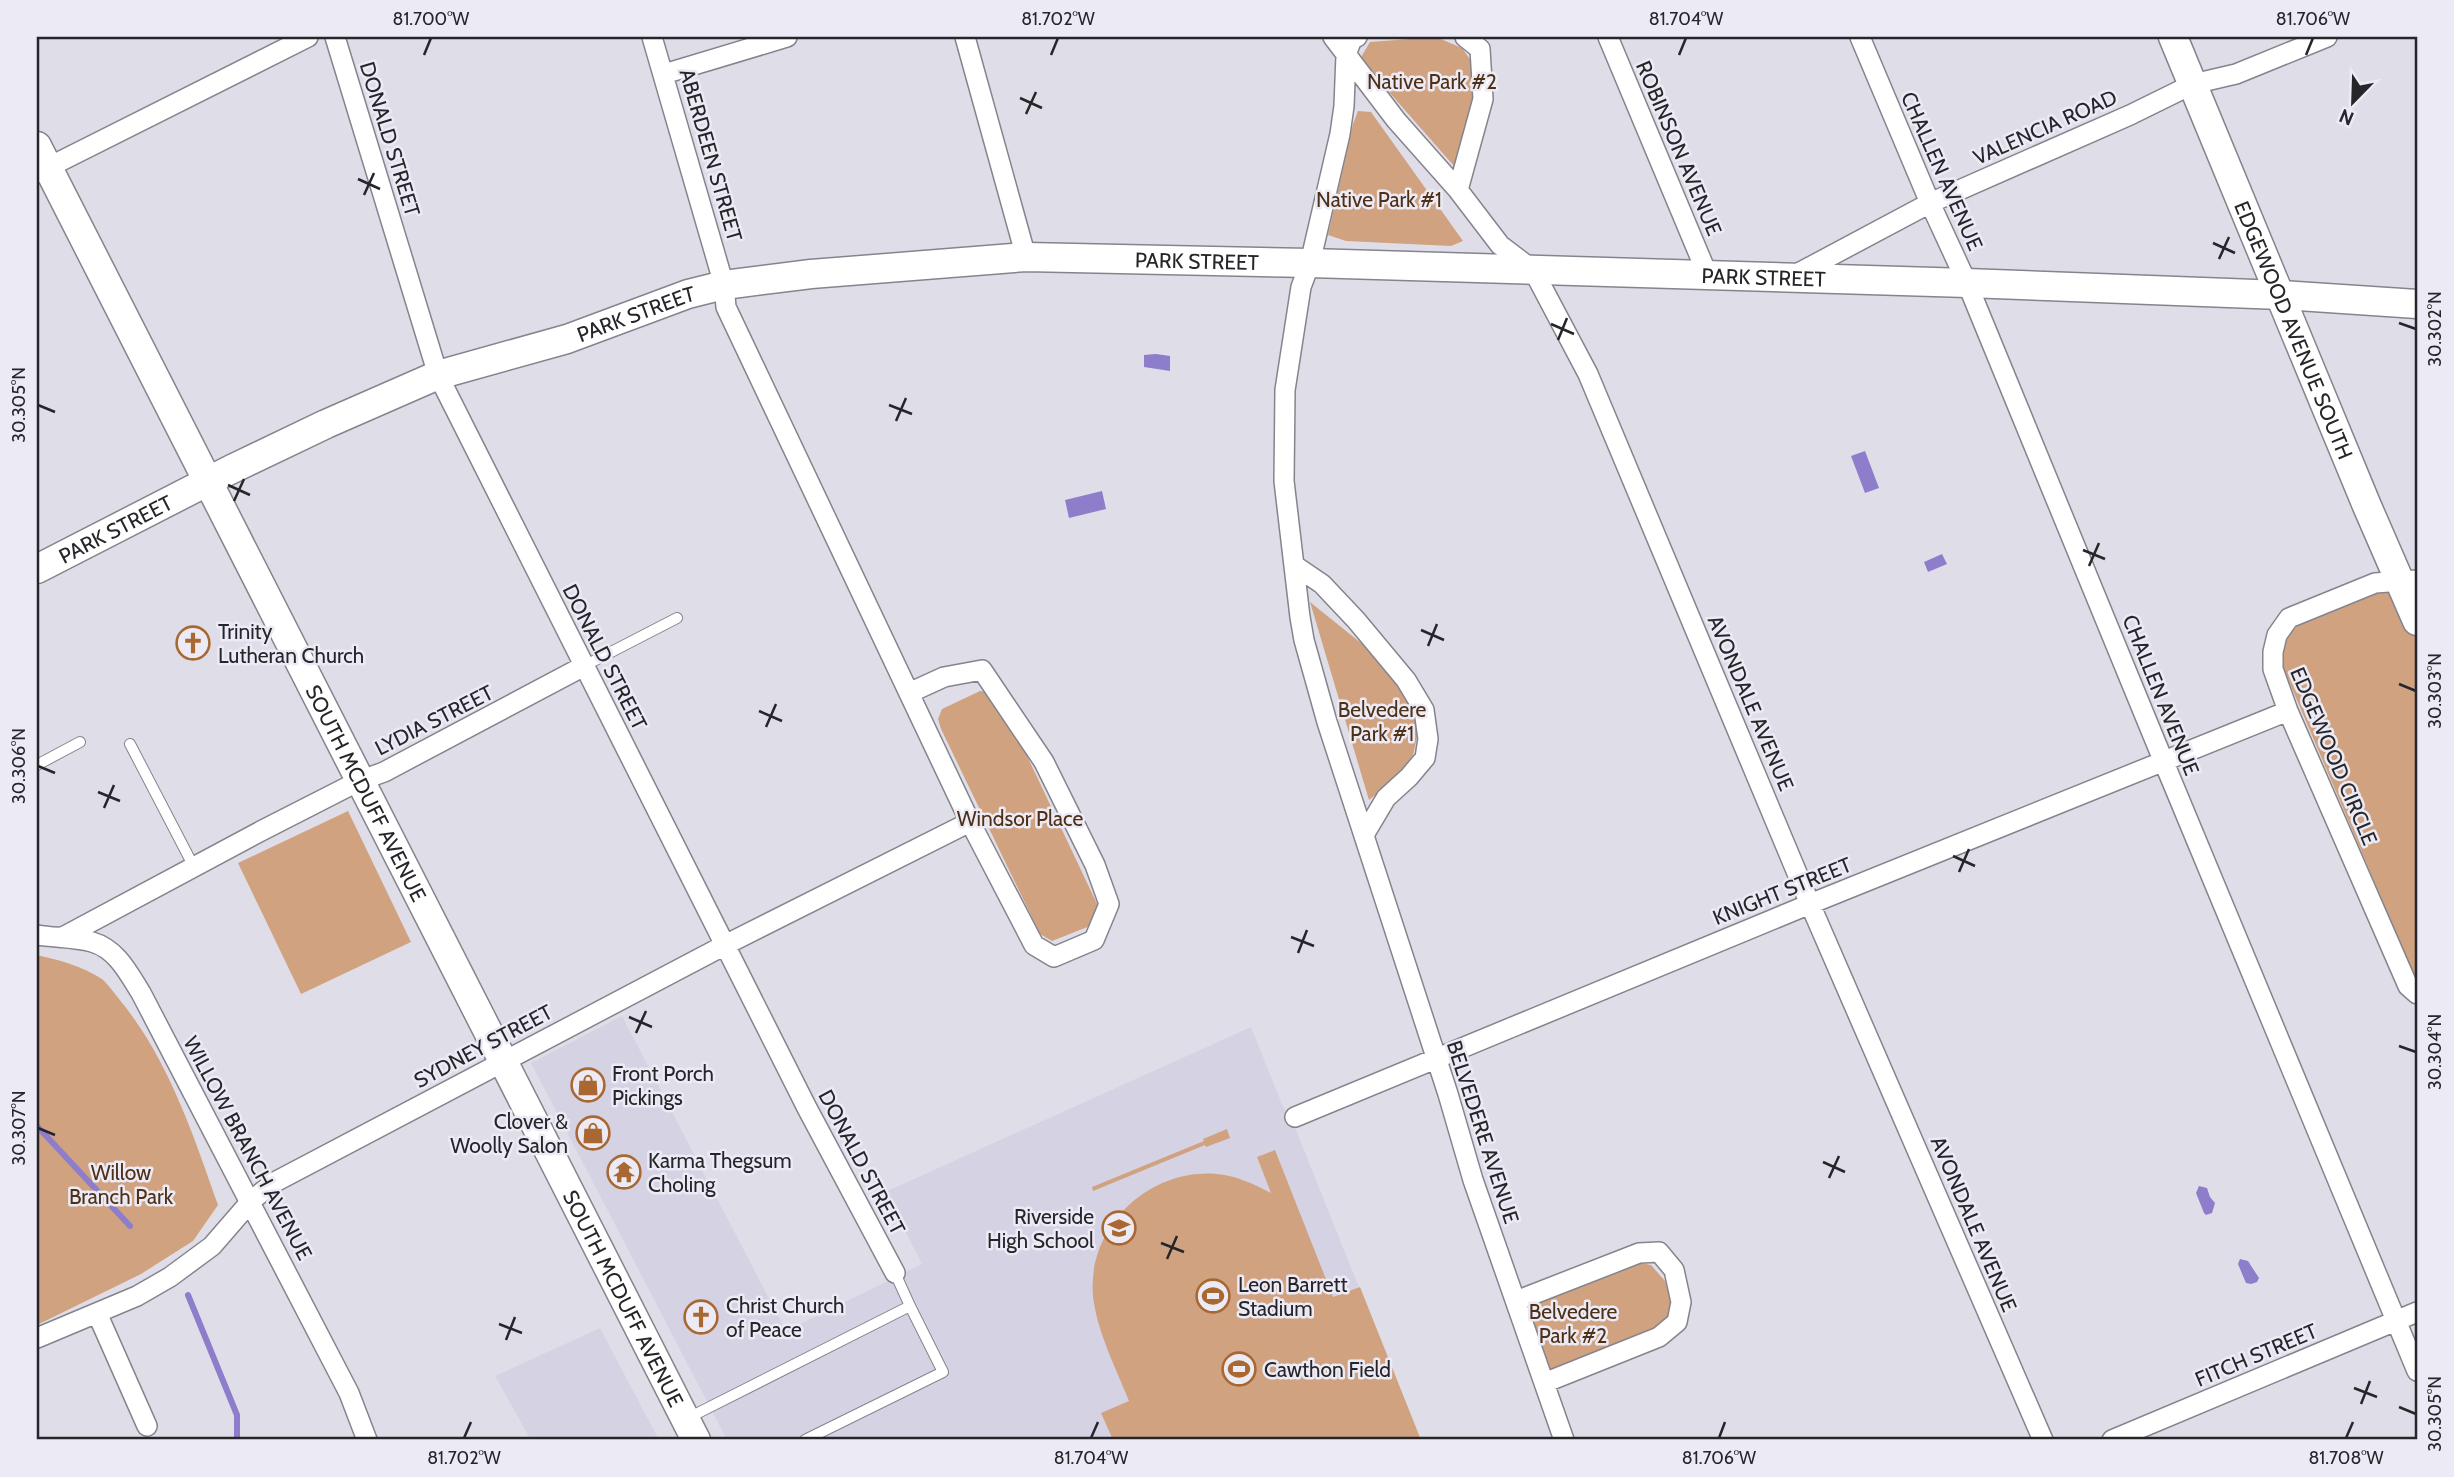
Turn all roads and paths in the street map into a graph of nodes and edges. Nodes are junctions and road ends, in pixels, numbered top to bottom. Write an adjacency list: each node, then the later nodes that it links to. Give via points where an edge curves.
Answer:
1 (308, 37): 16 (street)
2 (335, 37): 28 (street, DONALD STREET)
3 (652, 37): 14 (street, ABERDEEN STREET)
4 (787, 37): 14 (street)
5 (965, 37): 19 (street)
6 (1333, 37): 13 (street, AVONDALE AVENUE)
7 (1357, 37): 13 (street)
8 (1465, 37): 17 (street, via 1480,49 1483,99)
9 (1608, 37): 22 (street, ROBINSON AVENUE)
10 (1860, 37): 18 (street, CHALLEN AVENUE)
11 (2173, 37): 15 (street, EDGEWOOD AVENUE SOUTH)
12 (2327, 37): 15 (street, VALENCIA ROAD, via 2236,74)
13 (1346, 55): 17 (street, AVONDALE AVENUE); 20 (street, BELVEDERE AVENUE, via 1340,134)
14 (664, 74): 25 (street, ABERDEEN STREET)
15 (2193, 85): 18 (street, VALENCIA ROAD); 26 (street, EDGEWOOD AVENUE SOUTH)
16 (40, 162): 29 (street, SOUTH MCDUFF AVENUE)
17 (1458, 190): 21 (street, AVONDALE AVENUE, via 1500,245)
18 (1930, 203): 23 (street, VALENCIA ROAD); 24 (street, CHALLEN AVENUE)
19 (1026, 257): 20 (street, PARK STREET); 25 (street, PARK STREET)
20 (1310, 263): 21 (street, PARK STREET); 30 (street, BELVEDERE AVENUE, via 1301,287 1285,390 1284,481)
21 (1533, 270): 22 (street, PARK STREET); 46 (street, AVONDALE AVENUE, via 1588,374)
22 (1708, 276): 23 (street, PARK STREET)
23 (1789, 278): 24 (street, PARK STREET)
24 (1967, 283): 26 (street, PARK STREET); 40 (street, CHALLEN AVENUE)
25 (724, 285): 28 (street, PARK STREET, via 688,293 567,339); 36 (street, via 726,307)
26 (2281, 295): 27 (street, PARK STREET); 32 (street, EDGEWOOD AVENUE SOUTH, via 2367,506)
27 (2417, 304)
28 (438, 374): 29 (street, PARK STREET); 35 (street, DONALD STREET)
29 (209, 481): 31 (street, PARK STREET); 42 (street, SOUTH MCDUFF AVENUE)
30 (1294, 565): 44 (street, BELVEDERE AVENUE, via 1304,640); 44 (street, via 1322,584 1348,611 1406,680 1424,710 1428,739 1424,758 1386,798)
31 (37, 569)
32 (2409, 580): 34 (street, EDGEWOOD AVENUE SOUTH); 37 (street, EDGEWOOD CIRCLE, via 2375,583 2289,618 2277,635 2273,652 2273,669)
33 (677, 618): 35 (lane, LYDIA STREET)
34 (2417, 621)
35 (584, 666): 42 (street, LYDIA STREET); 49 (street, DONALD STREET)
36 (909, 693): 43 (street); 43 (street, via 944,677 982,670 1044,762 1095,865 1110,904 1094,940 1054,957 1034,944)
37 (2288, 711): 40 (street, KNIGHT STREET); 50 (street, EDGEWOOD CIRCLE, via 2408,986)
38 (80, 742): 41 (lane)
39 (130, 744): 45 (lane)
40 (2162, 760): 46 (street, KNIGHT STREET); 60 (street, CHALLEN AVENUE)
41 (37, 765)
42 (359, 781): 45 (street, LYDIA STREET); 52 (street, SOUTH MCDUFF AVENUE)
43 (970, 822): 49 (street, SYDNEY STREET)
44 (1364, 835): 51 (street, BELVEDERE AVENUE)
45 (194, 867): 48 (street, LYDIA STREET)
46 (1810, 904): 51 (street, KNIGHT STREET); 69 (street, AVONDALE AVENUE)
47 (37, 935): 48 (street, WILLOW BRANCH AVENUE)
48 (63, 937): 54 (street, WILLOW BRANCH AVENUE, via 93,942 121,962)
49 (725, 945): 52 (street, SYDNEY STREET); 55 (street, DONALD STREET)
50 (2417, 994)
51 (1436, 1059): 53 (street, KNIGHT STREET); 56 (street, BELVEDERE AVENUE)
52 (503, 1061): 54 (street, SYDNEY STREET, via 273,1183); 65 (street, SOUTH MCDUFF AVENUE)
53 (1295, 1117)
54 (251, 1201): 59 (street, SYDNEY STREET, via 212,1246 191,1262 136,1296); 66 (street, WILLOW BRANCH AVENUE, via 349,1393)
55 (895, 1273): 57 (lane)
56 (1516, 1301): 63 (street, BELVEDERE AVENUE); 63 (street, via 1639,1253 1659,1252 1674,1270 1681,1302 1677,1322 1658,1337)
57 (910, 1306): 65 (lane); 67 (lane, via 943,1372)
58 (2417, 1312): 60 (street, FITCH STREET)
59 (97, 1313): 61 (street, SYDNEY STREET); 64 (street)
60 (2396, 1321): 62 (street, CHALLEN AVENUE); 70 (street, FITCH STREET)
61 (37, 1339)
62 (2417, 1371)
63 (1544, 1383): 68 (street, BELVEDERE AVENUE)
64 (147, 1426)
65 (691, 1430)
66 (367, 1440)
67 (806, 1440)
68 (1564, 1440)
69 (2043, 1440)
70 (2112, 1440)

